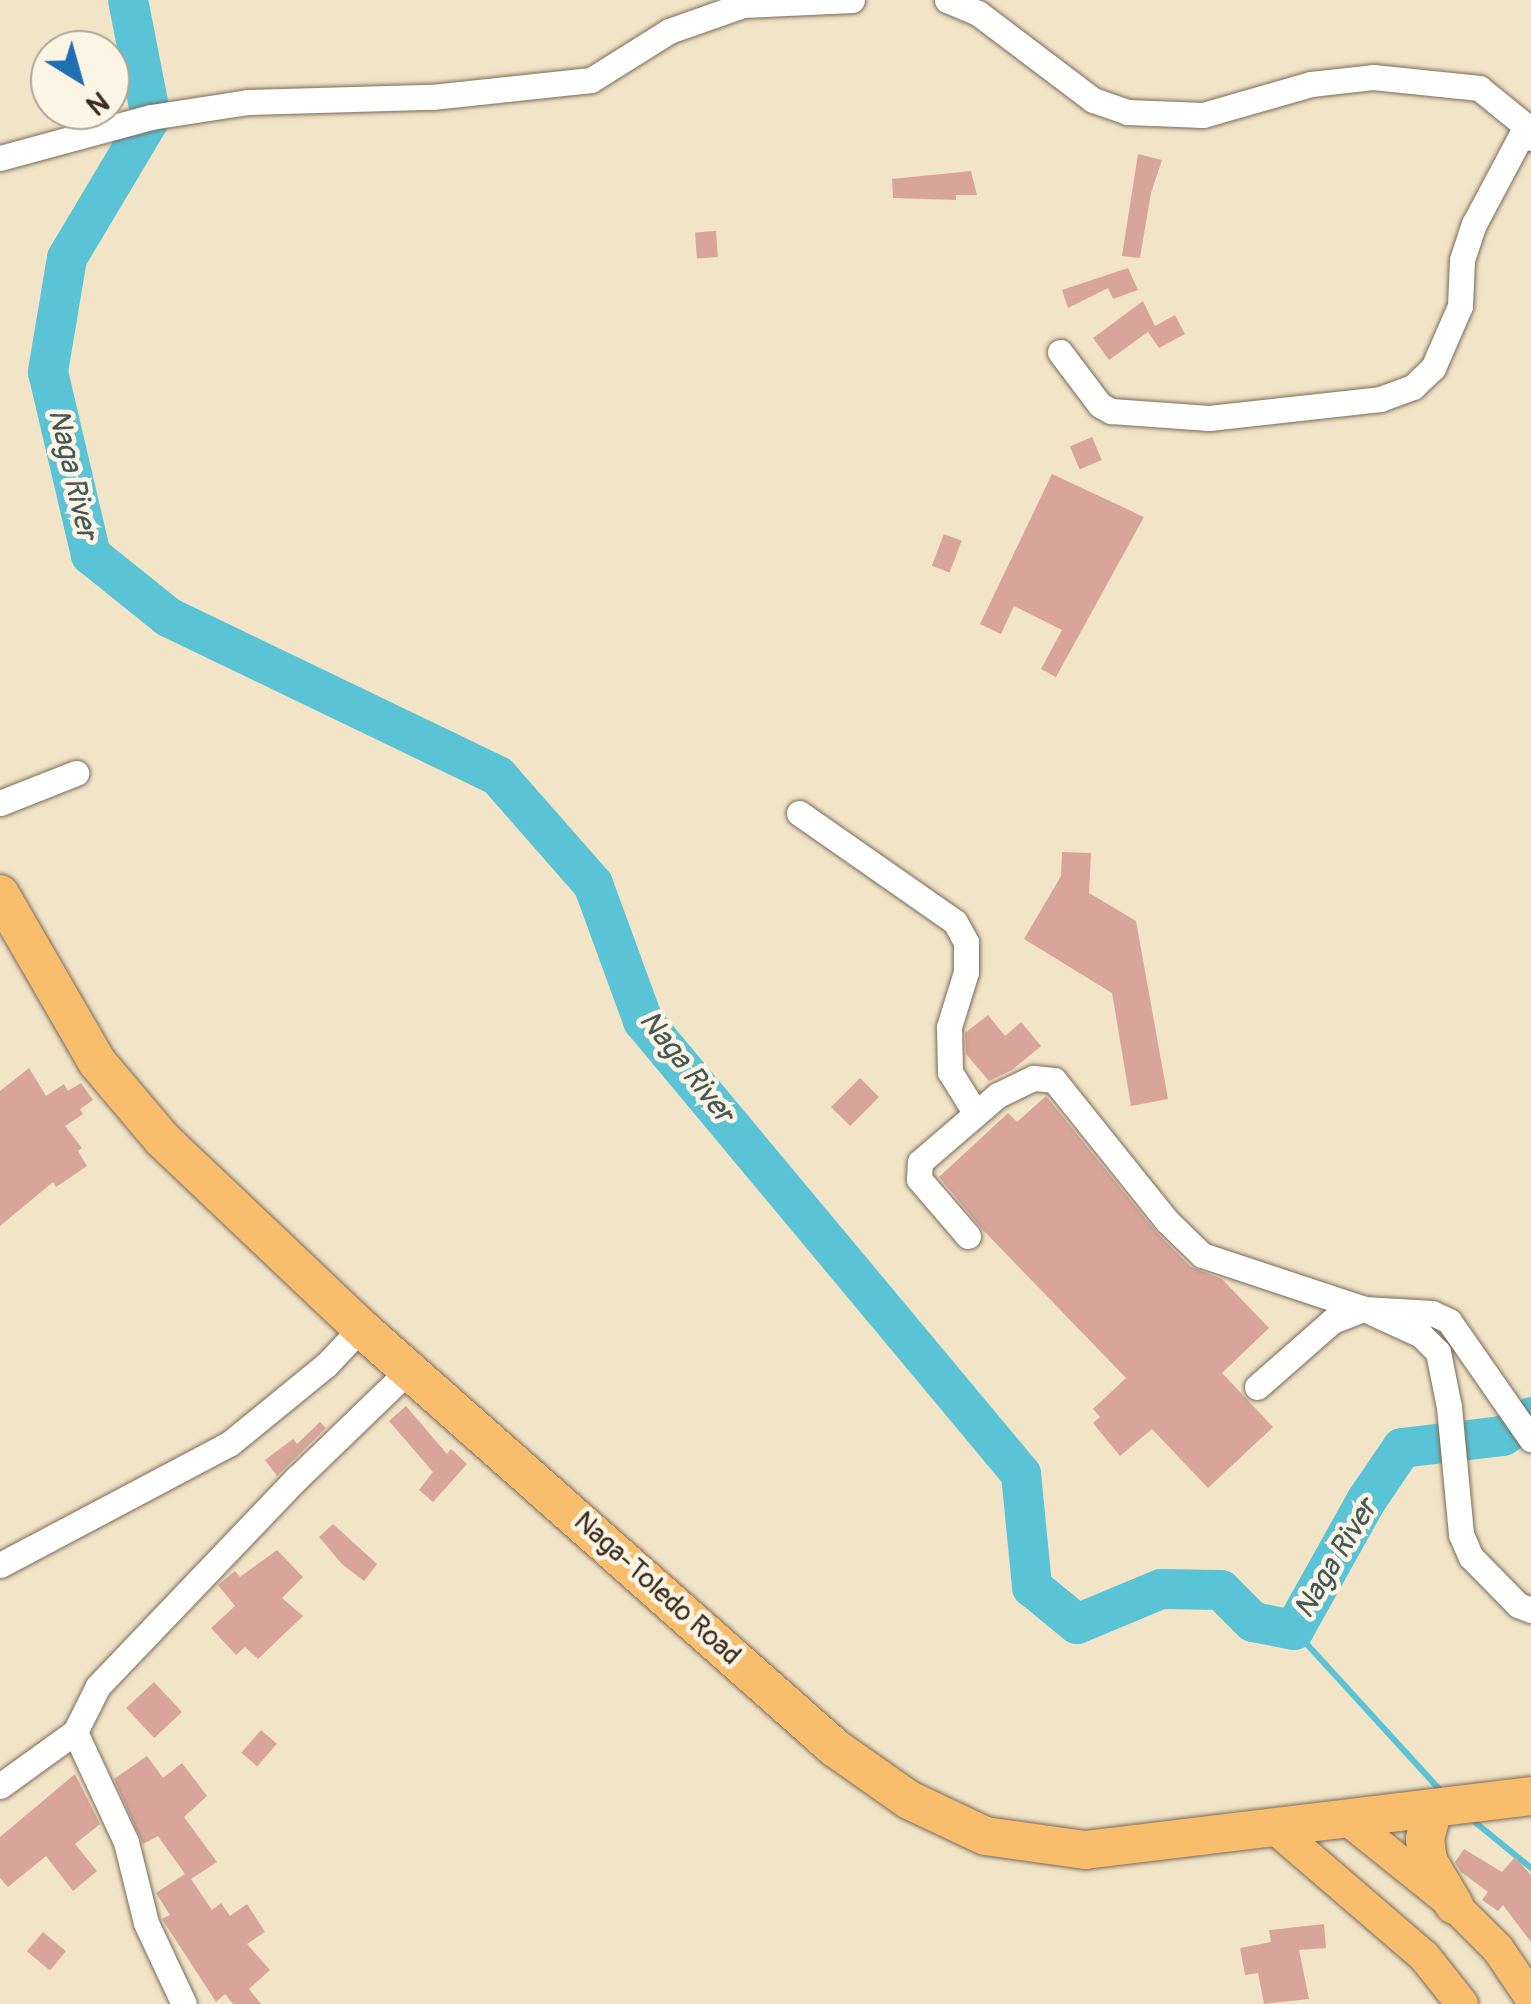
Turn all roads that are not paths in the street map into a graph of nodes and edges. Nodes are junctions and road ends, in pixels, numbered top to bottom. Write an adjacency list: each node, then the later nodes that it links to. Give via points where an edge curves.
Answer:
1 (852, 0): 4 (street, via 743,5 669,30 590,80 432,97 248,102 151,117)
2 (947, 0): 3 (street, via 978,13 1094,100 1127,112 1204,115 1311,84 1373,77 1479,88)
3 (1528, 133): 5 (street, via 1474,224 1462,260 1460,306 1433,368 1413,387 1380,399 1209,418 1110,410)
4 (0, 158)
5 (1060, 352)
6 (76, 773): 7 (street)
7 (0, 803)
8 (799, 813): 10 (street, via 955,922 966,942 966,972 948,1027 950,1072)
9 (0, 894): 13 (highway, Naga-Toledo Road, via 97,1062 162,1139)
10 (976, 1114): 11 (street, via 920,1162 918,1178); 12 (street, via 1014,1085 1054,1080 1202,1255)
11 (968, 1236)
12 (1364, 1308): 15 (street, via 1332,1321); 16 (street, via 1432,1313 1449,1322); 18 (street, via 1421,1334 1438,1352 1462,1534 1471,1557)
13 (361, 1328): 14 (highway, Naga-Toledo Road); 17 (street, via 229,1444)
14 (409, 1370): 19 (street, via 98,1686); 24 (highway, Naga-Toledo Road, via 835,1748 909,1800 985,1836 1086,1850)
15 (1257, 1387)
16 (1531, 1440)
17 (0, 1564)
18 (1531, 1610)
19 (76, 1732): 20 (street); 27 (street, via 126,1842 146,1923)
20 (0, 1786)
21 (1531, 1796): 22 (highway, Naga-Toledo Road)
22 (1450, 1807): 23 (highway, Naga-Toledo Road); 25 (highway, via 1425,1839 1428,1862)
23 (1347, 1819): 24 (highway, Naga-Toledo Road); 25 (main road)
24 (1275, 1828): 28 (main road, via 1424,1956)
25 (1454, 1905): 26 (main road, via 1498,1949)
26 (1531, 1998)
27 (184, 2004)
28 (1462, 2004)

